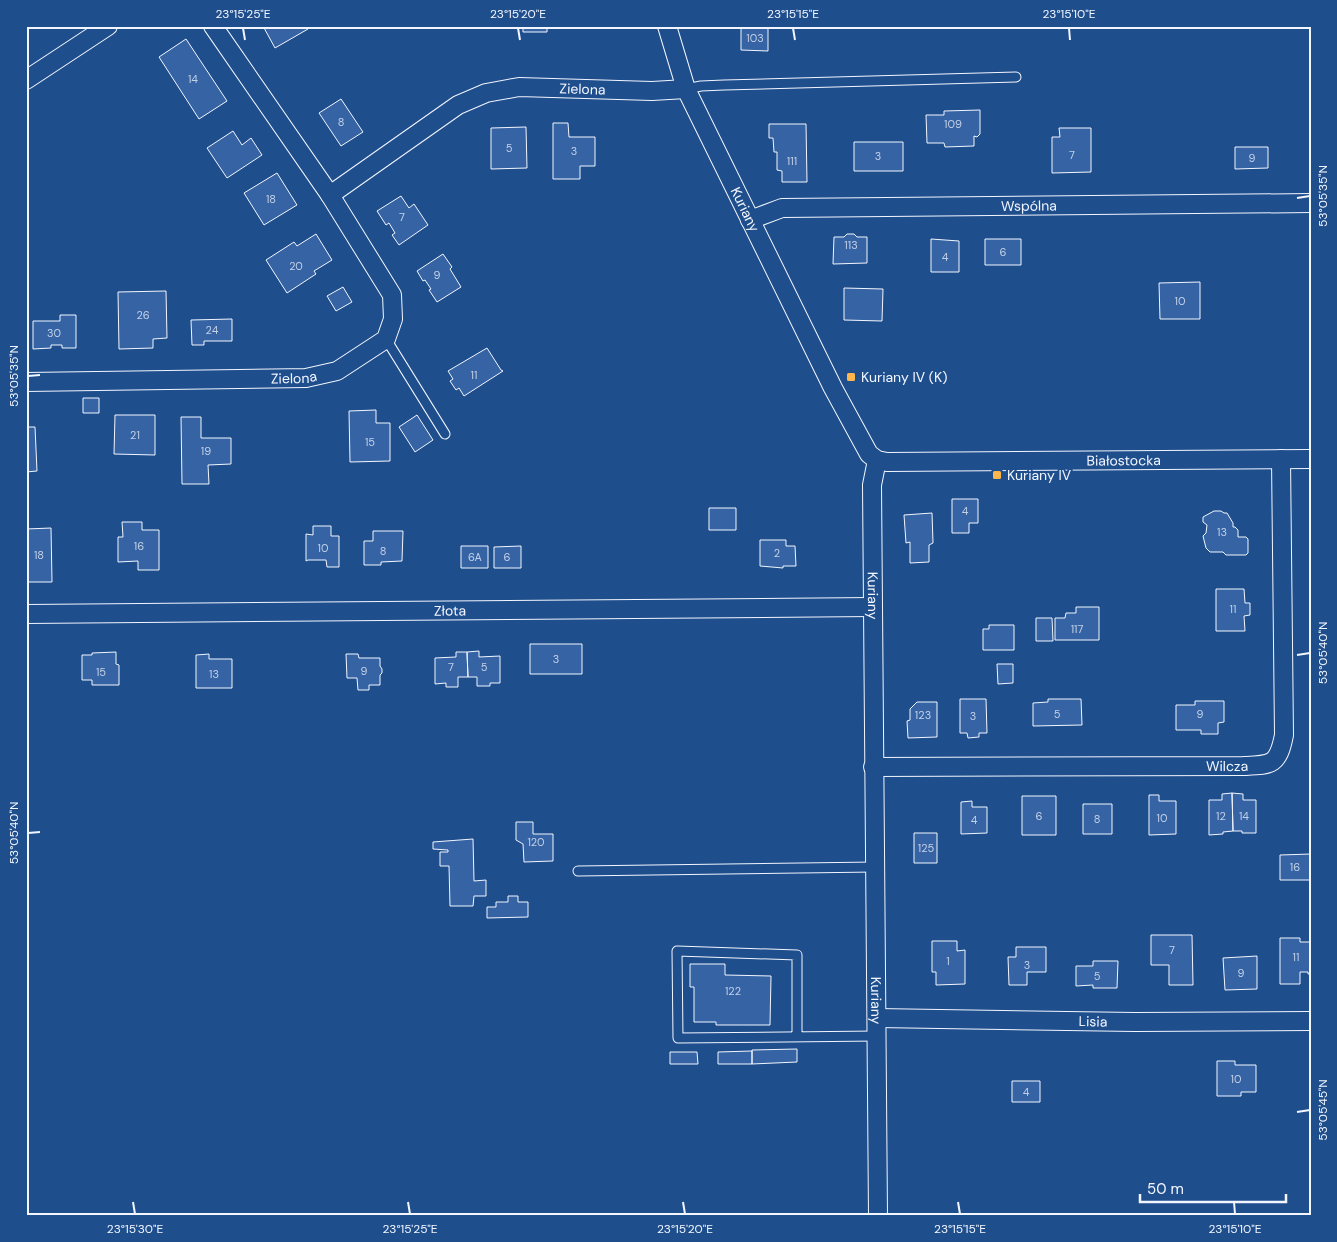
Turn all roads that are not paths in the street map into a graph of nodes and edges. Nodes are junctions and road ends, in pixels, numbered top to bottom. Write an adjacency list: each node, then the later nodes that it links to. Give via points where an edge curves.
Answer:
1 (108, 26): 5 (street)
2 (213, 26): 7 (street)
3 (667, 26): 6 (street, Kuriany)
4 (1016, 77): 6 (lane, via 724,85)
5 (26, 80)
6 (686, 89): 7 (street, Zielona, via 519,88 486,93 458,105); 9 (street, Kuriany)
7 (330, 195): 10 (street, via 392,295 393,319)
8 (1311, 203): 9 (street, Wspólna, via 782,208)
9 (750, 220): 15 (street, Kuriany, via 863,446)
10 (386, 339): 11 (street, Zielona, via 337,372 306,378); 12 (lane)
11 (26, 382)
12 (445, 434)
13 (1281, 459): 14 (street, Białostocka); 15 (street, Białostocka); 18 (street, Wilcza, via 1284,736 1281,751 1273,762 1243,766)
14 (1311, 459)
15 (877, 460): 16 (street, Kuriany, via 872,485)
16 (872, 607): 17 (street, Złota); 18 (street, Kuriany)
17 (26, 614)
18 (873, 767): 19 (street, Kuriany)
19 (875, 867): 20 (lane); 22 (street, Kuriany)
20 (578, 870)
21 (1311, 1021): 22 (street, Lisia)
22 (877, 1027): 23 (lane); 24 (street, Kuriany)
23 (797, 1036): 23 (lane, via 678,1038 677,951 797,955)
24 (878, 1216)

